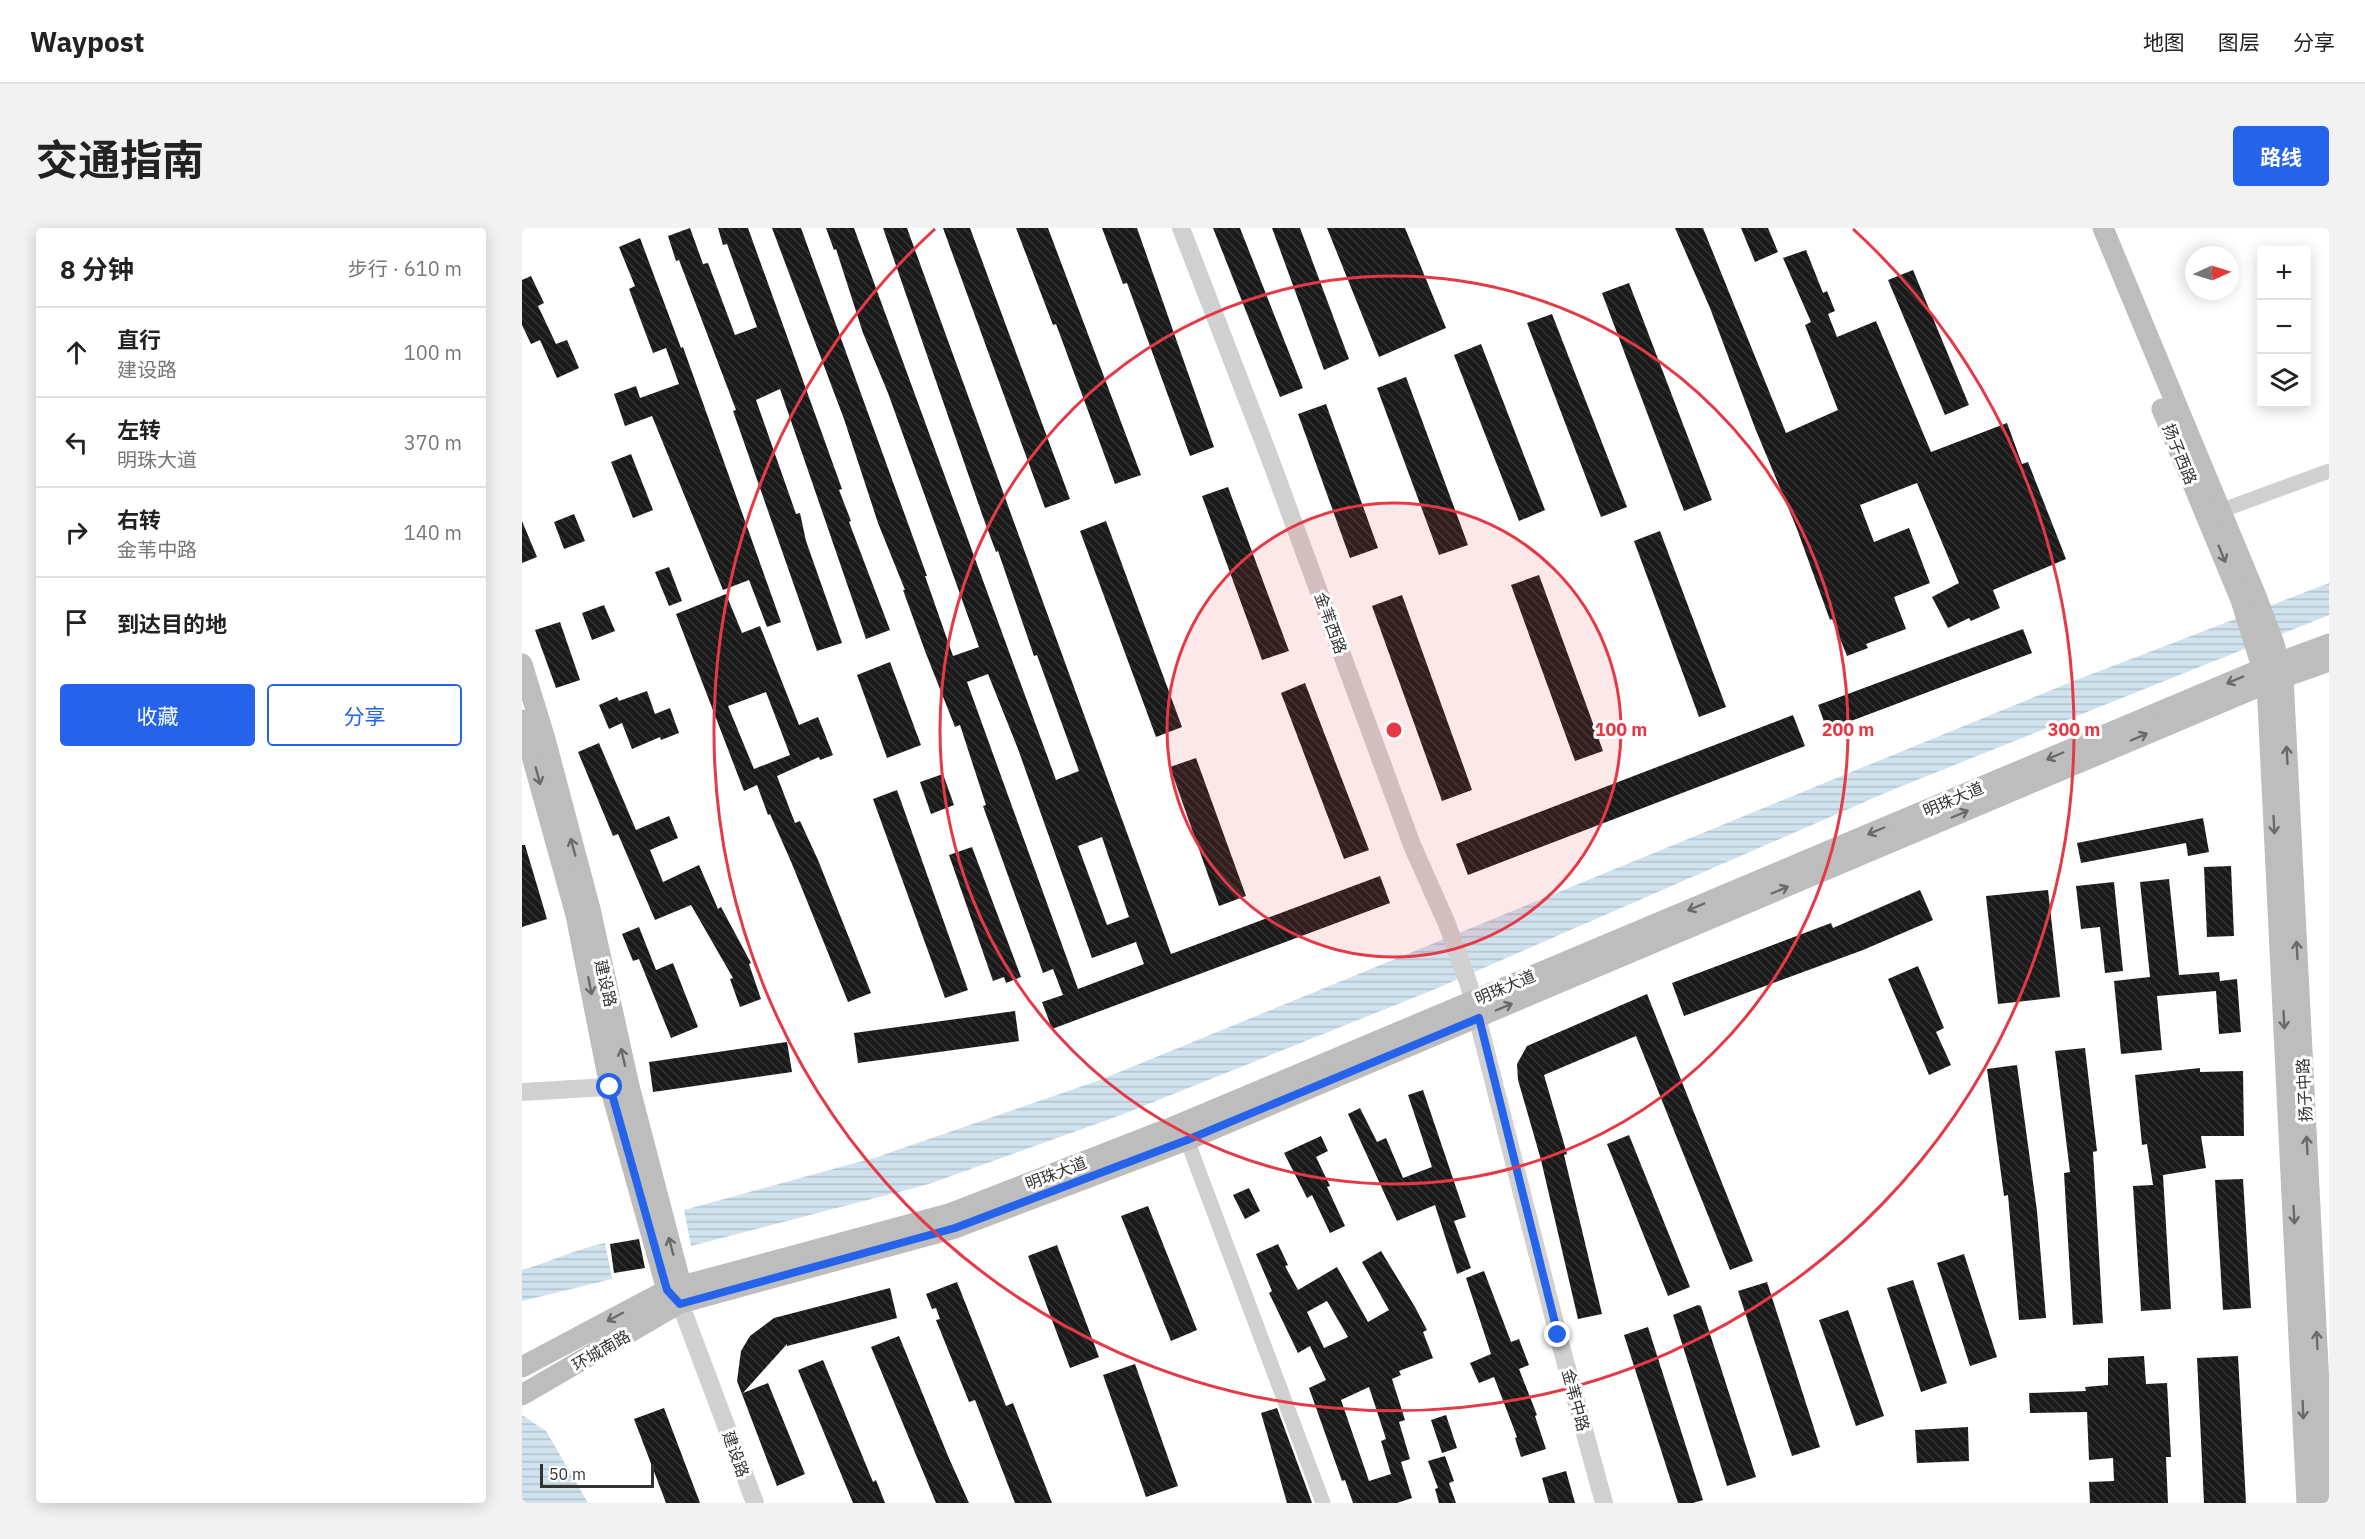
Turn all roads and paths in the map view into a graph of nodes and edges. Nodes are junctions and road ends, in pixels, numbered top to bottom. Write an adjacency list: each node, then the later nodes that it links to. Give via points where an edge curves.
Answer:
1 (1181, 228): 12 (street, 金苇西路)
2 (2087, 228): 6 (main road, 扬子西路, one-way to 6)
3 (2103, 228): 5 (main road, 扬子西路)
4 (2329, 471): 5 (street)
5 (2220, 511): 6 (main road, 扬子西路)
6 (2248, 598): 10 (main road, 扬子西路)
7 (2329, 644): 10 (main road, 明珠大道)
8 (2329, 661): 10 (main road, 明珠大道)
9 (522, 664): 13 (main road, 建设路, one-way to 9, via 587,898)
10 (2271, 664): 12 (main road, 明珠大道); 22 (main road, 扬子中路, one-way to 22); 23 (main road, 扬子中路, one-way to 10)
11 (522, 720): 13 (main road, 建设路, one-way to 13)
12 (1474, 1001): 15 (main road, 明珠大道); 16 (main road, 明珠大道, via 1178,1125 950,1214); 21 (street, 金苇中路)
13 (619, 1087): 14 (street); 16 (main road, 建设路)
14 (522, 1092)
15 (1187, 1140): 16 (main road, 明珠大道, via 955,1228); 20 (street)
16 (676, 1293): 17 (main road, 环城南路, one-way to 17); 18 (main road, 环城南路); 19 (street, 建设路)
17 (522, 1367)
18 (530, 1391)
19 (755, 1503)
20 (1323, 1503)
21 (1604, 1503)
22 (2307, 1503)
23 (2325, 1503)

